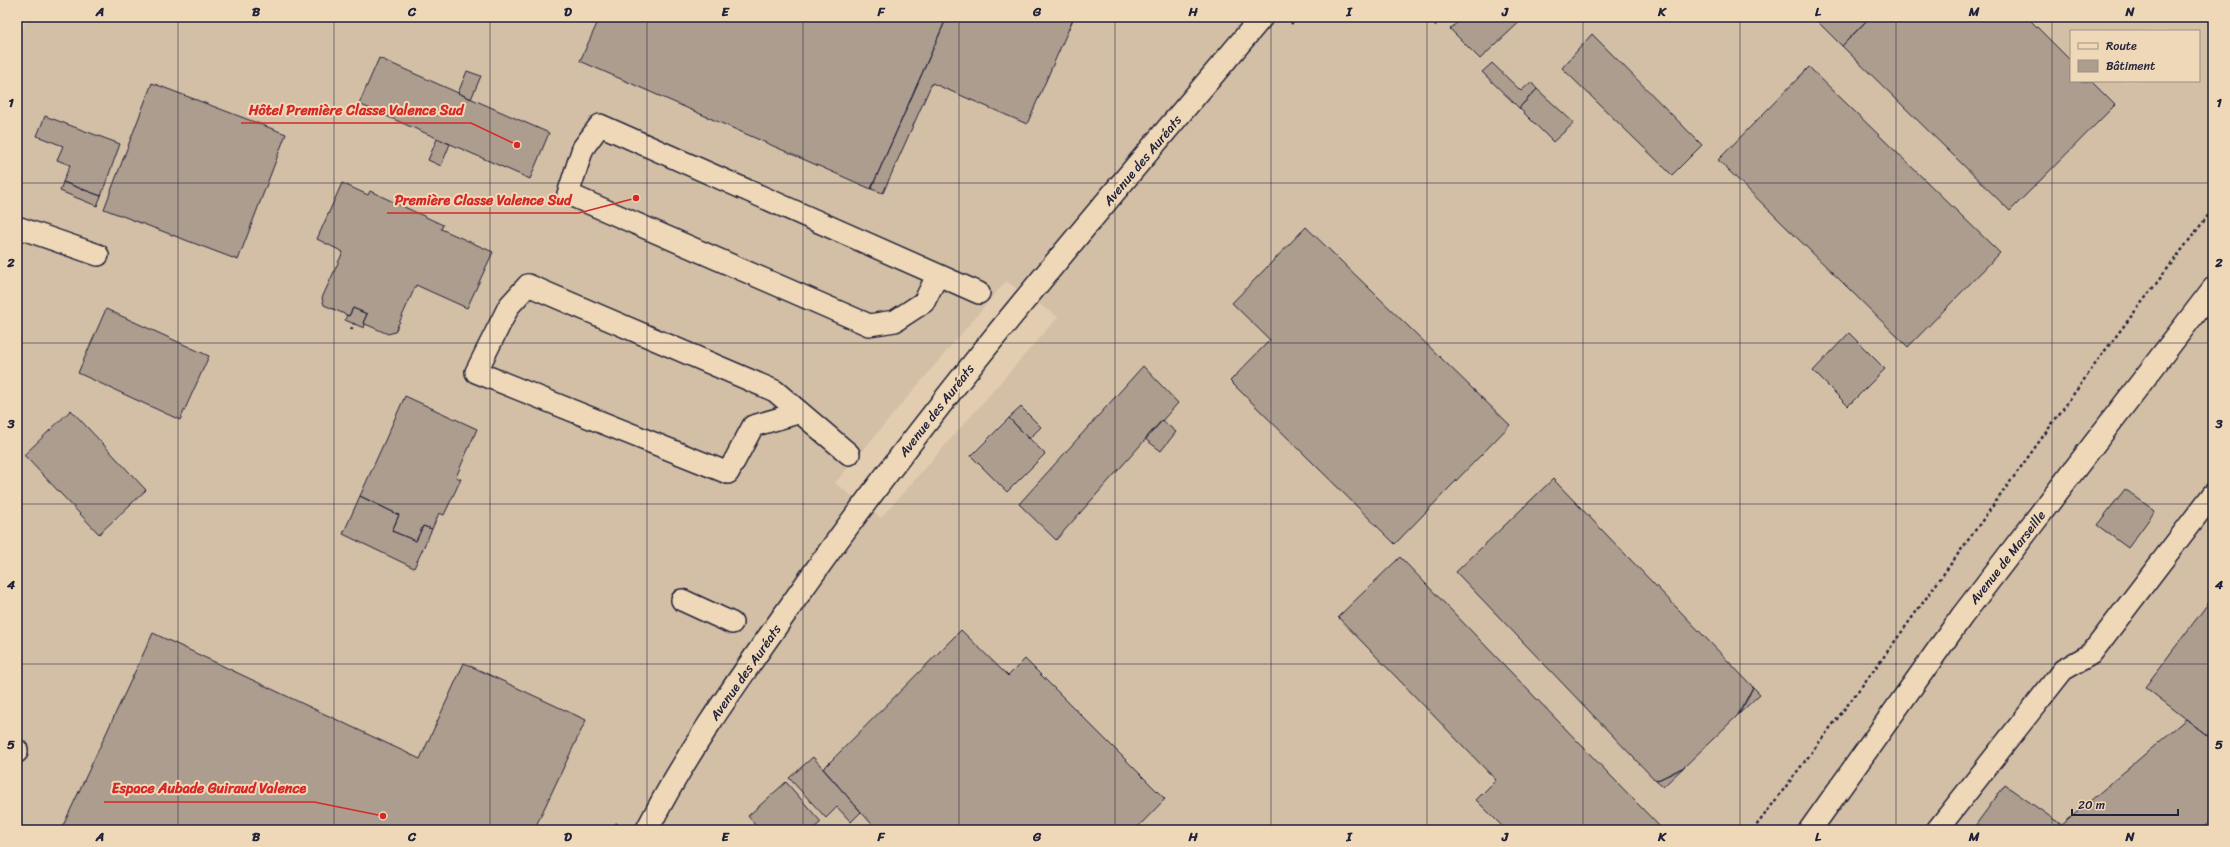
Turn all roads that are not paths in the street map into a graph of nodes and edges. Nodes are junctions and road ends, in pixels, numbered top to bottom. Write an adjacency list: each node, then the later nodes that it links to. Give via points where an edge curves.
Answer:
1 (1262, 17): 13 (street, Avenue des Auréats, via 1014,313 880,480 714,716 669,787)
2 (17, 227): 3 (lane)
3 (98, 255)
4 (938, 276): 4 (lane, via 924,302 895,321 869,325 568,194 583,148 600,125); 6 (lane)
5 (2213, 290): 12 (street, Avenue de Marseille, via 1962,616)
6 (979, 293)
7 (798, 412): 7 (lane, via 775,391 528,285 509,306 476,372 728,472 753,426); 8 (lane)
8 (849, 454)
9 (2213, 494): 14 (lane, via 2091,654 2063,670)
10 (682, 600): 11 (lane)
11 (732, 623)
12 (1813, 829)
13 (647, 830)
14 (1938, 830)

